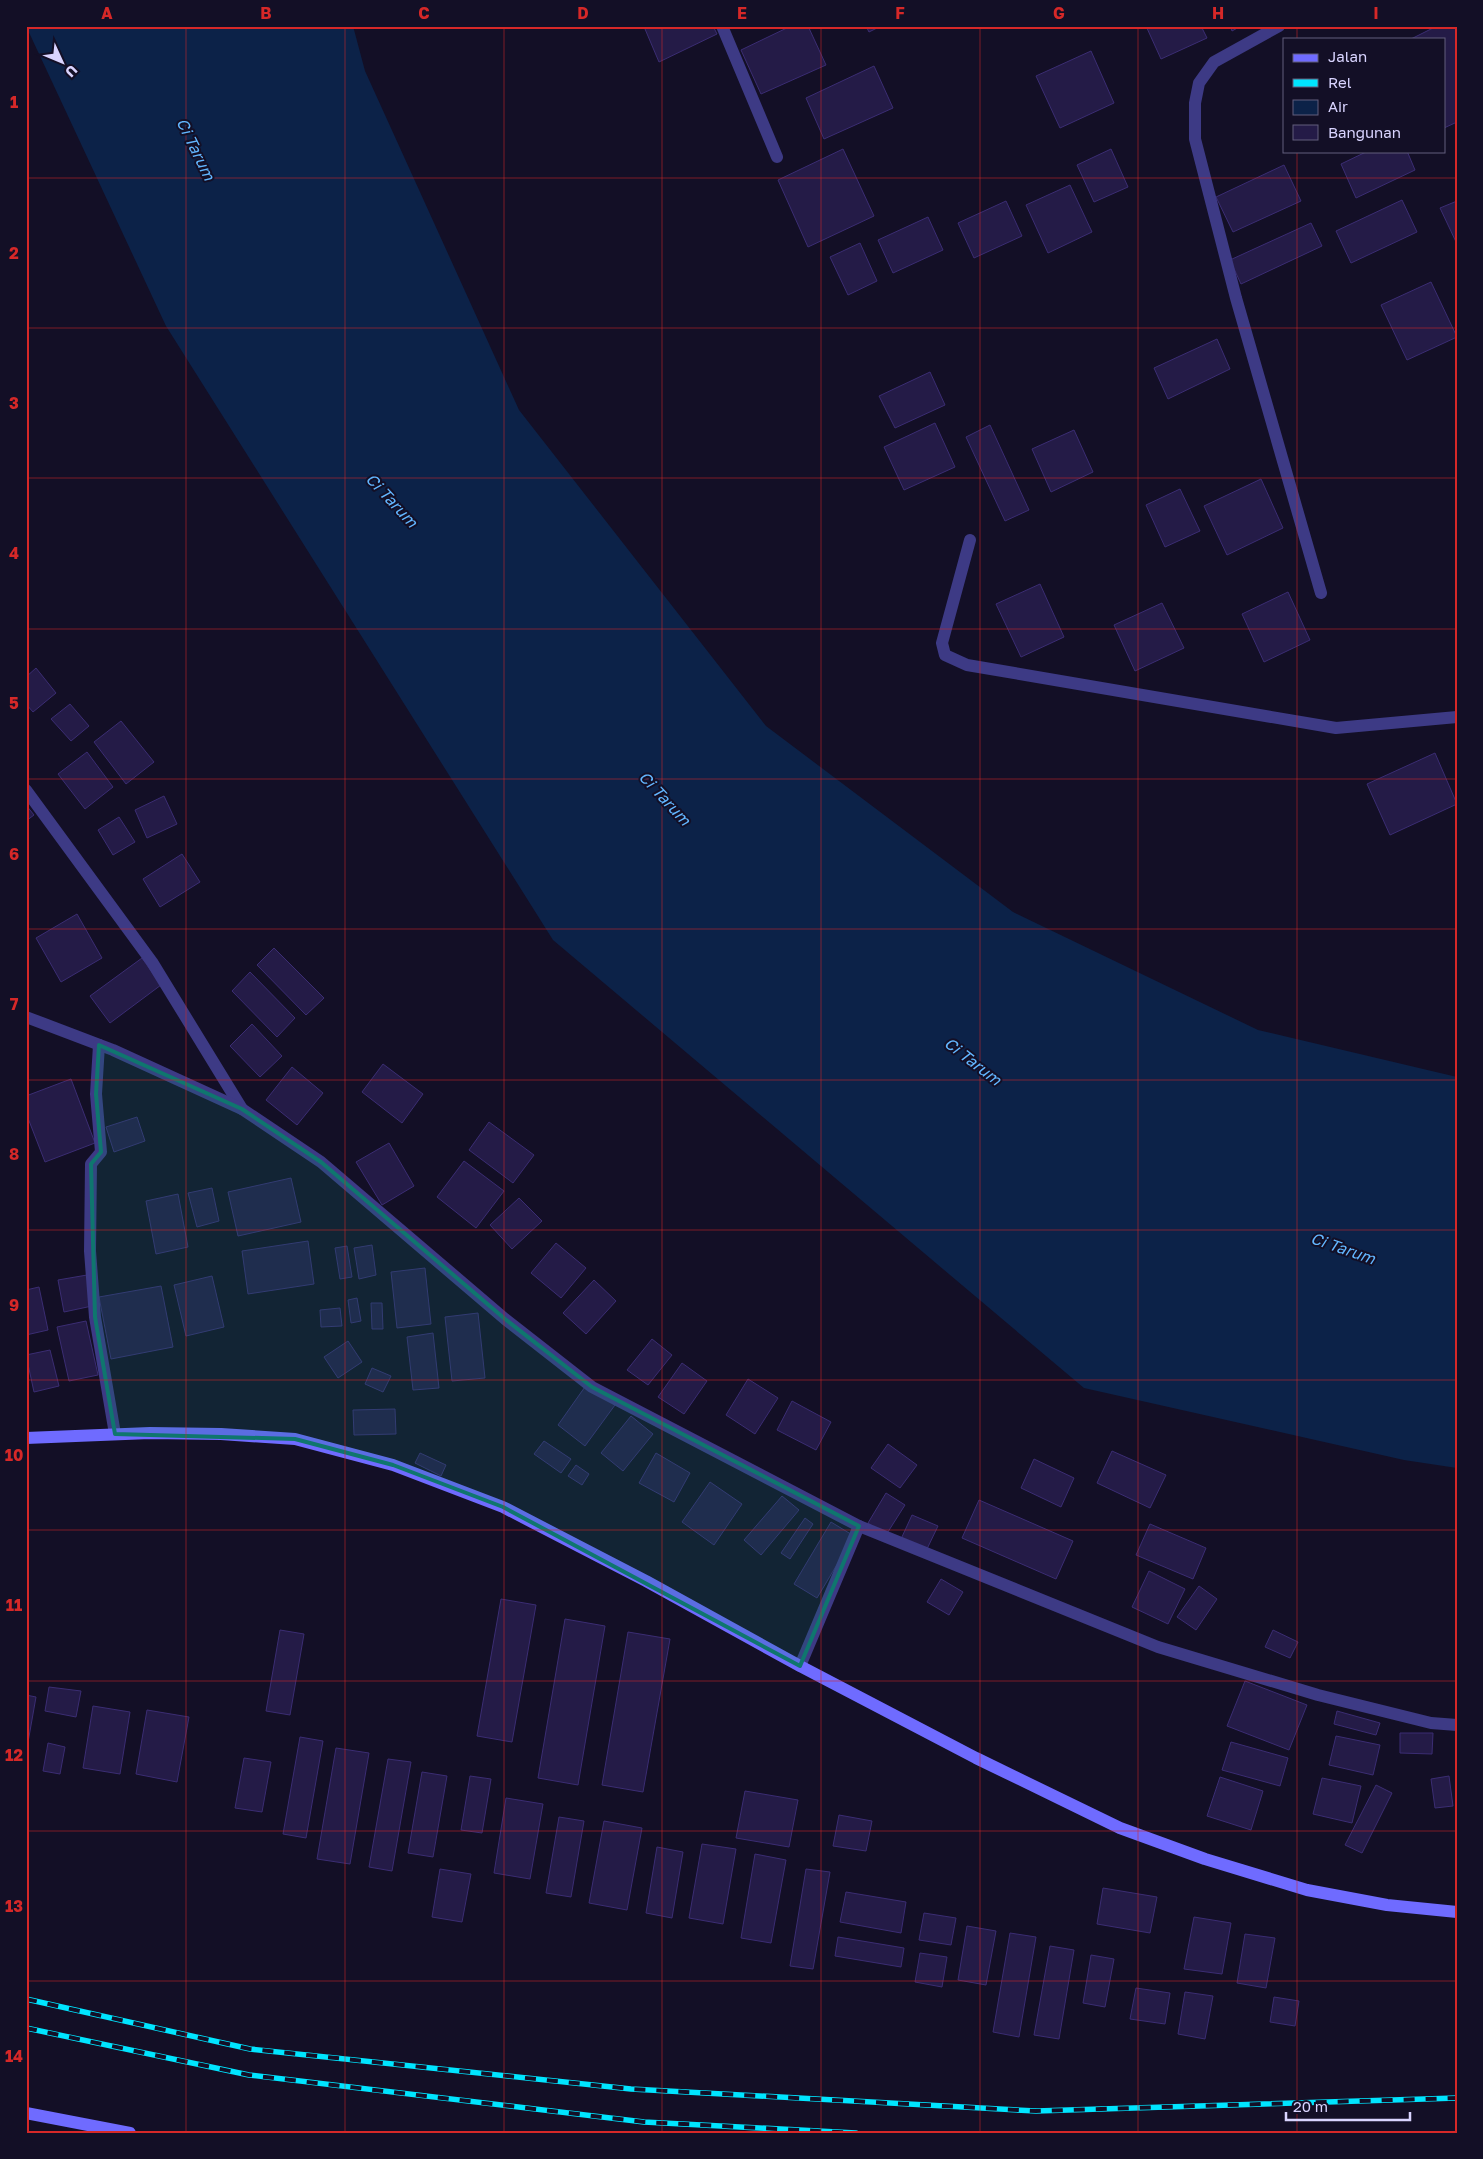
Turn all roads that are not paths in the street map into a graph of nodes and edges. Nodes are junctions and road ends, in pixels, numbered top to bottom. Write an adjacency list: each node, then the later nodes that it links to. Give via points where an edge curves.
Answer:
1 (1279, 26): 5 (street, via 1214,62 1199,83 1195,103 1195,139 1236,298)
2 (724, 27): 3 (street)
3 (777, 157)
4 (970, 540): 6 (street, via 942,643 945,655 953,660 1336,728)
5 (1321, 593)
6 (1457, 717)
7 (26, 790): 10 (street, via 152,962)
8 (26, 1017): 9 (street)
9 (99, 1045): 10 (street); 11 (street, via 96,1094 101,1152 91,1164 90,1251 95,1317)
10 (242, 1109): 13 (street, via 320,1162 505,1319 592,1387)
11 (115, 1434): 12 (main road); 14 (main road, via 221,1434 295,1439 393,1465 503,1507)
12 (26, 1438)
13 (859, 1526): 14 (street); 15 (street, via 1158,1648 1318,1695 1431,1723)
14 (800, 1666): 16 (main road, via 976,1758 1120,1828 1205,1859 1307,1890 1387,1905)
15 (1457, 1725)
16 (1457, 1912)
17 (26, 2113): 18 (main road)
18 (130, 2133)

